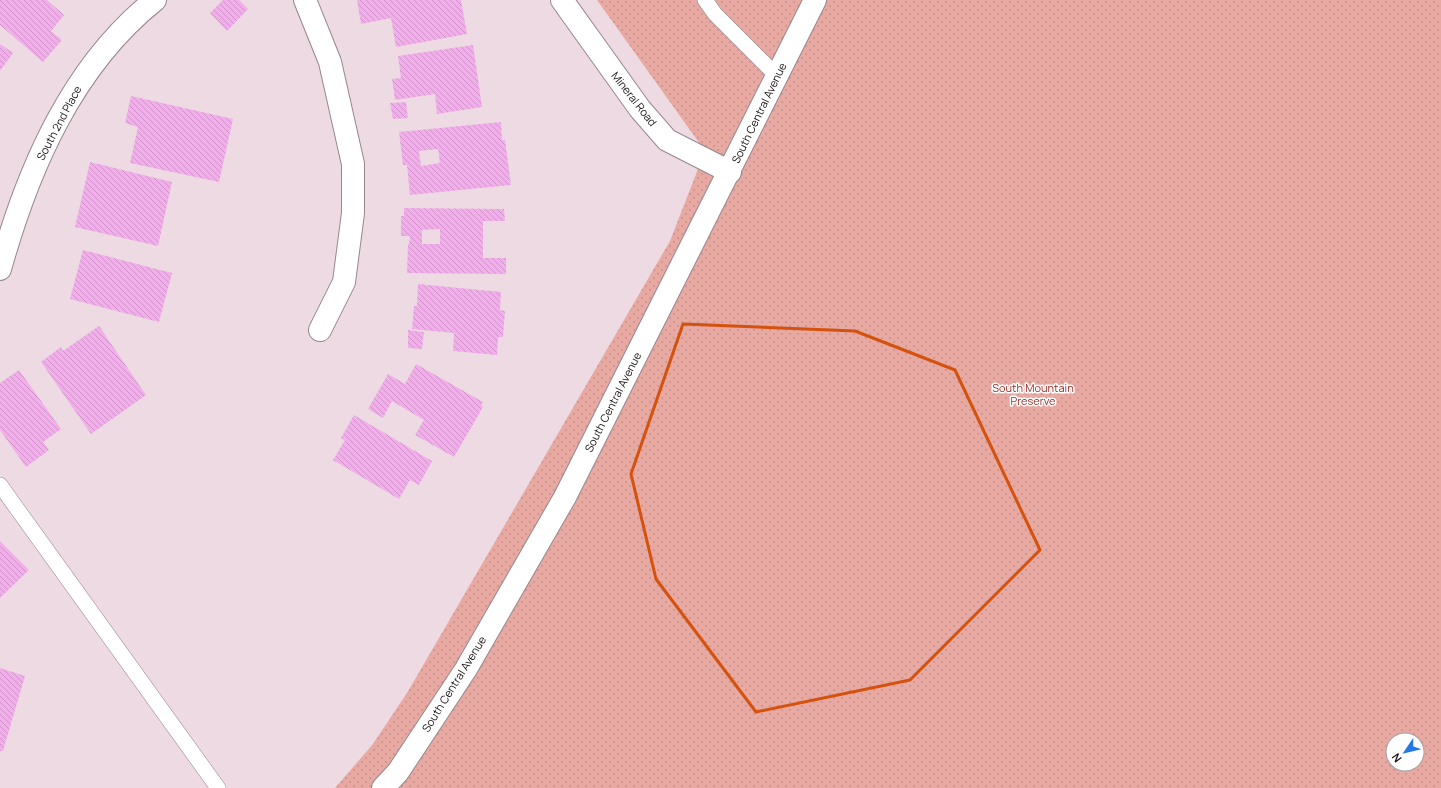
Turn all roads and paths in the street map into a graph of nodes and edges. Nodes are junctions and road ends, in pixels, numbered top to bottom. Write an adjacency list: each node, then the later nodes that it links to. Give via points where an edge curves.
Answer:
1 (155, 0): 8 (street, South 2nd Place, via 109,44 77,86 35,169 10,231)
2 (305, 0): 9 (street, via 330,62 353,164 353,213 344,282)
3 (562, 0): 7 (street, Mineral Road, via 640,109 667,140)
4 (705, 0): 6 (lane, via 715,14)
5 (815, 0): 6 (street, South Central Avenue)
6 (777, 76): 7 (street, South Central Avenue)
7 (730, 172): 12 (street, South Central Avenue, via 565,497 466,669 398,772)
8 (0, 269)
9 (320, 330)
10 (0, 485): 11 (lane)
11 (218, 788)
12 (383, 788)

